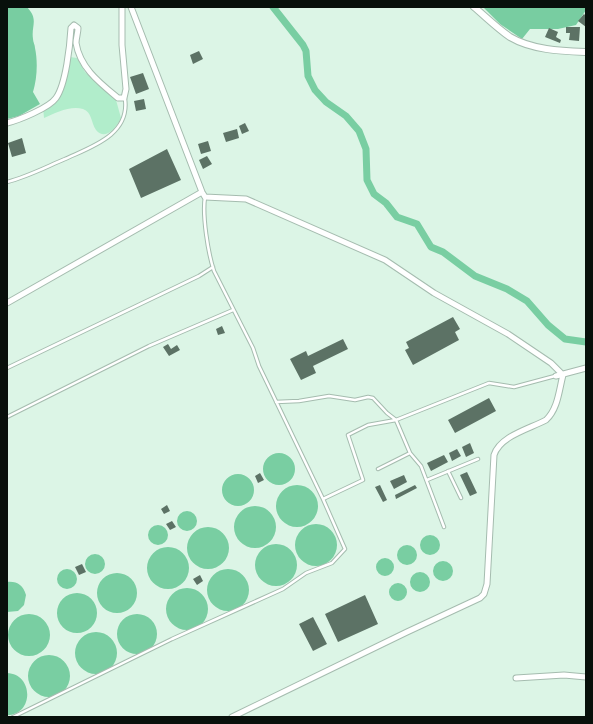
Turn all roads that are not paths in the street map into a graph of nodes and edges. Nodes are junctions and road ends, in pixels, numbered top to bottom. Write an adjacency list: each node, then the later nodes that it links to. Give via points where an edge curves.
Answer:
1 (122, 7): 5 (street, via 126,89)
2 (131, 7): 8 (street)
3 (474, 7): 4 (street, via 505,33 521,42 537,47)
4 (586, 52)
5 (124, 98): 6 (street, via 118,98 88,70 79,56 76,41 78,28 74,25 71,28 65,73 56,98 45,107); 7 (lane, via 124,118 110,136 81,152)
6 (7, 123)
7 (7, 182)
8 (203, 194): 9 (lane, via 209,257); 10 (street); 14 (street, via 246,199 385,260 434,293 508,334 551,363)
9 (213, 267): 11 (lane); 12 (lane)
10 (7, 303)
11 (233, 310): 16 (lane); 17 (lane, via 150,346)
12 (7, 368)
13 (586, 368): 14 (street)
14 (563, 375): 15 (street); 30 (street, via 551,416 503,442 496,449 487,584 484,594)
15 (556, 376): 18 (lane, via 514,387 489,383)
16 (276, 402): 18 (lane, via 329,396 355,400 368,397 373,398); 25 (lane)
17 (7, 417)
18 (396, 420): 19 (lane); 25 (lane, via 368,425 348,435 363,480)
19 (410, 453): 21 (lane); 23 (lane, via 421,466)
20 (478, 459): 22 (lane)
21 (378, 469)
22 (448, 471): 23 (lane); 24 (lane)
23 (426, 480): 26 (lane)
24 (461, 498)
25 (323, 499): 29 (lane, via 345,549 332,563 306,574 283,589 172,639)
26 (444, 527)
27 (586, 677): 28 (street, via 564,675)
28 (516, 678)
29 (13, 717)
30 (232, 717)

